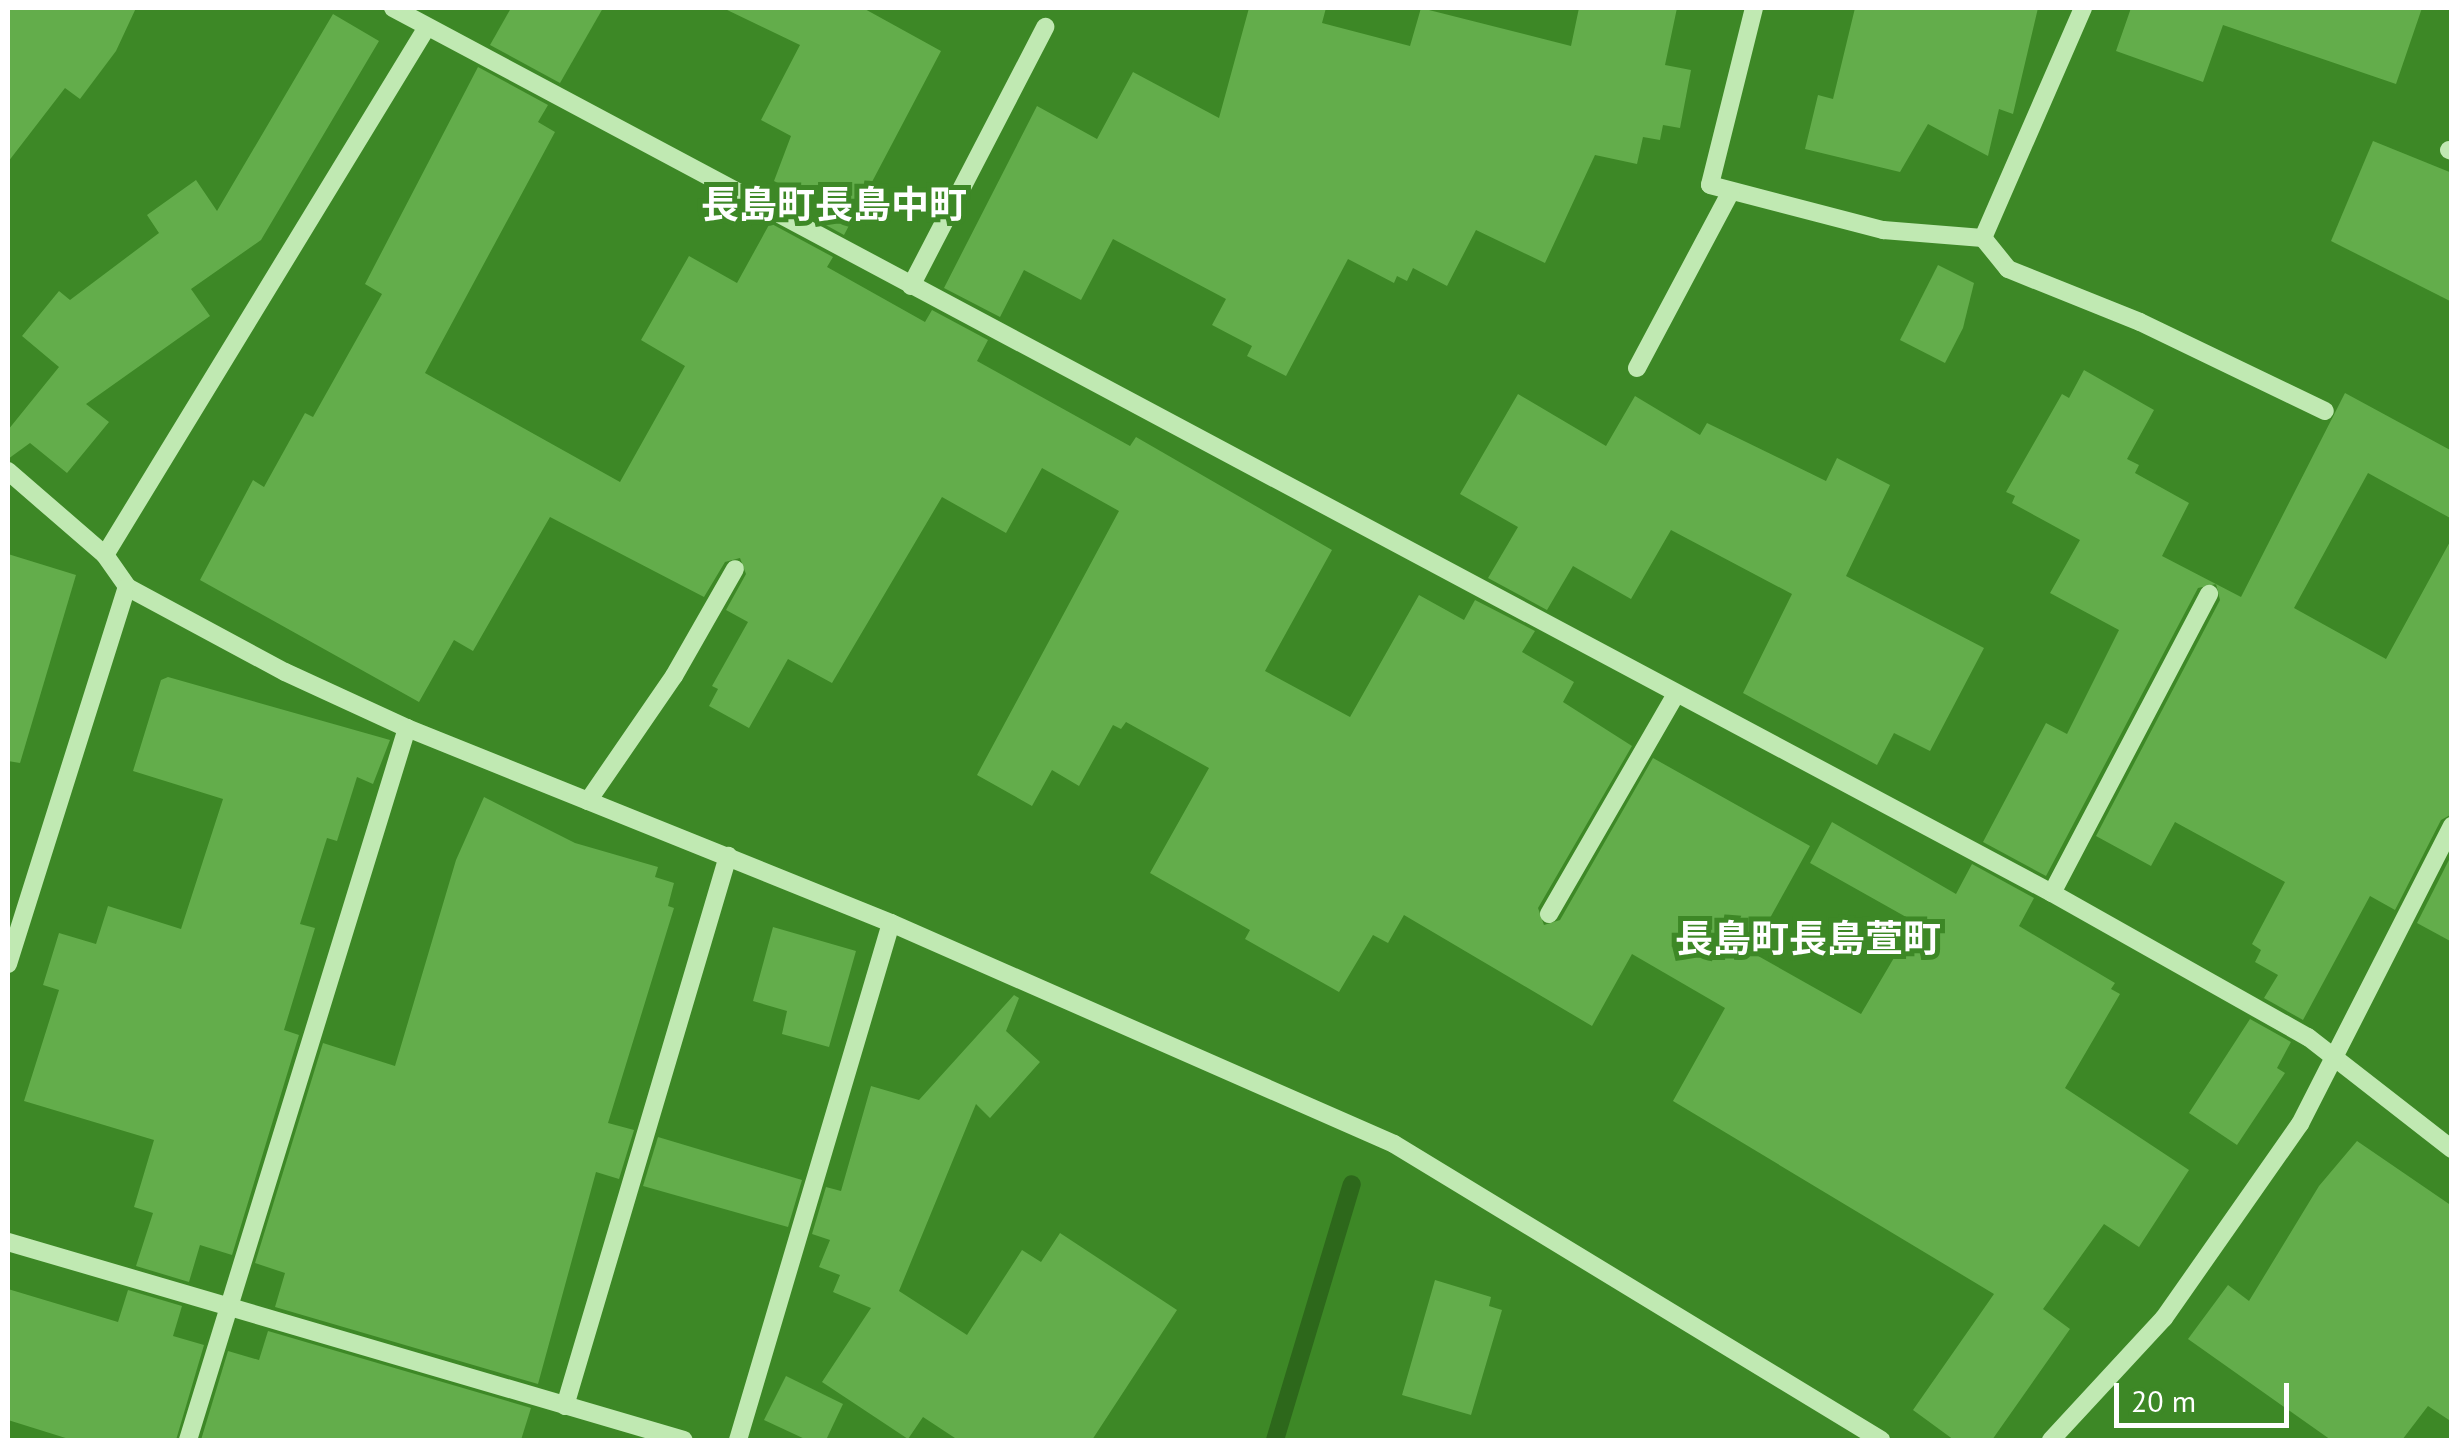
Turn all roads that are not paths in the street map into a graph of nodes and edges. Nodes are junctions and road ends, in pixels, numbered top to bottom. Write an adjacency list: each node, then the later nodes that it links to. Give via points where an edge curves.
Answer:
1 (392, 8): 4 (street)
2 (1754, 8): 6 (street, via 1710,186)
3 (2084, 8): 7 (street)
4 (428, 27): 8 (street); 12 (street)
5 (1045, 27): 8 (street)
6 (1731, 191): 7 (street, via 1883,230); 9 (street)
7 (1983, 238): 10 (street, via 2008,269 2140,322)
8 (911, 286): 16 (street)
9 (1637, 368)
10 (2325, 411)
11 (8, 471): 12 (street)
12 (105, 555): 14 (street)
13 (735, 568): 18 (street, via 674,676)
14 (128, 587): 17 (street); 24 (street)
15 (2209, 594): 21 (street)
16 (1676, 694): 21 (street); 22 (street)
17 (407, 728): 18 (street); 28 (street)
18 (588, 801): 20 (street)
19 (2452, 826): 25 (street)
20 (728, 856): 23 (street); 29 (street)
21 (2052, 893): 25 (street, via 2308,1037)
22 (1549, 914)
23 (892, 923): 32 (street); 33 (street, via 1394,1144)
24 (8, 964)
25 (2332, 1061): 26 (street); 34 (street, via 2300,1124 2164,1318)
26 (2452, 1149)
27 (8, 1242): 28 (street)
28 (229, 1305): 29 (street); 30 (street)
29 (565, 1406): 31 (street)
30 (188, 1440)
31 (684, 1440)
32 (738, 1440)
33 (1880, 1440)
34 (2051, 1440)

